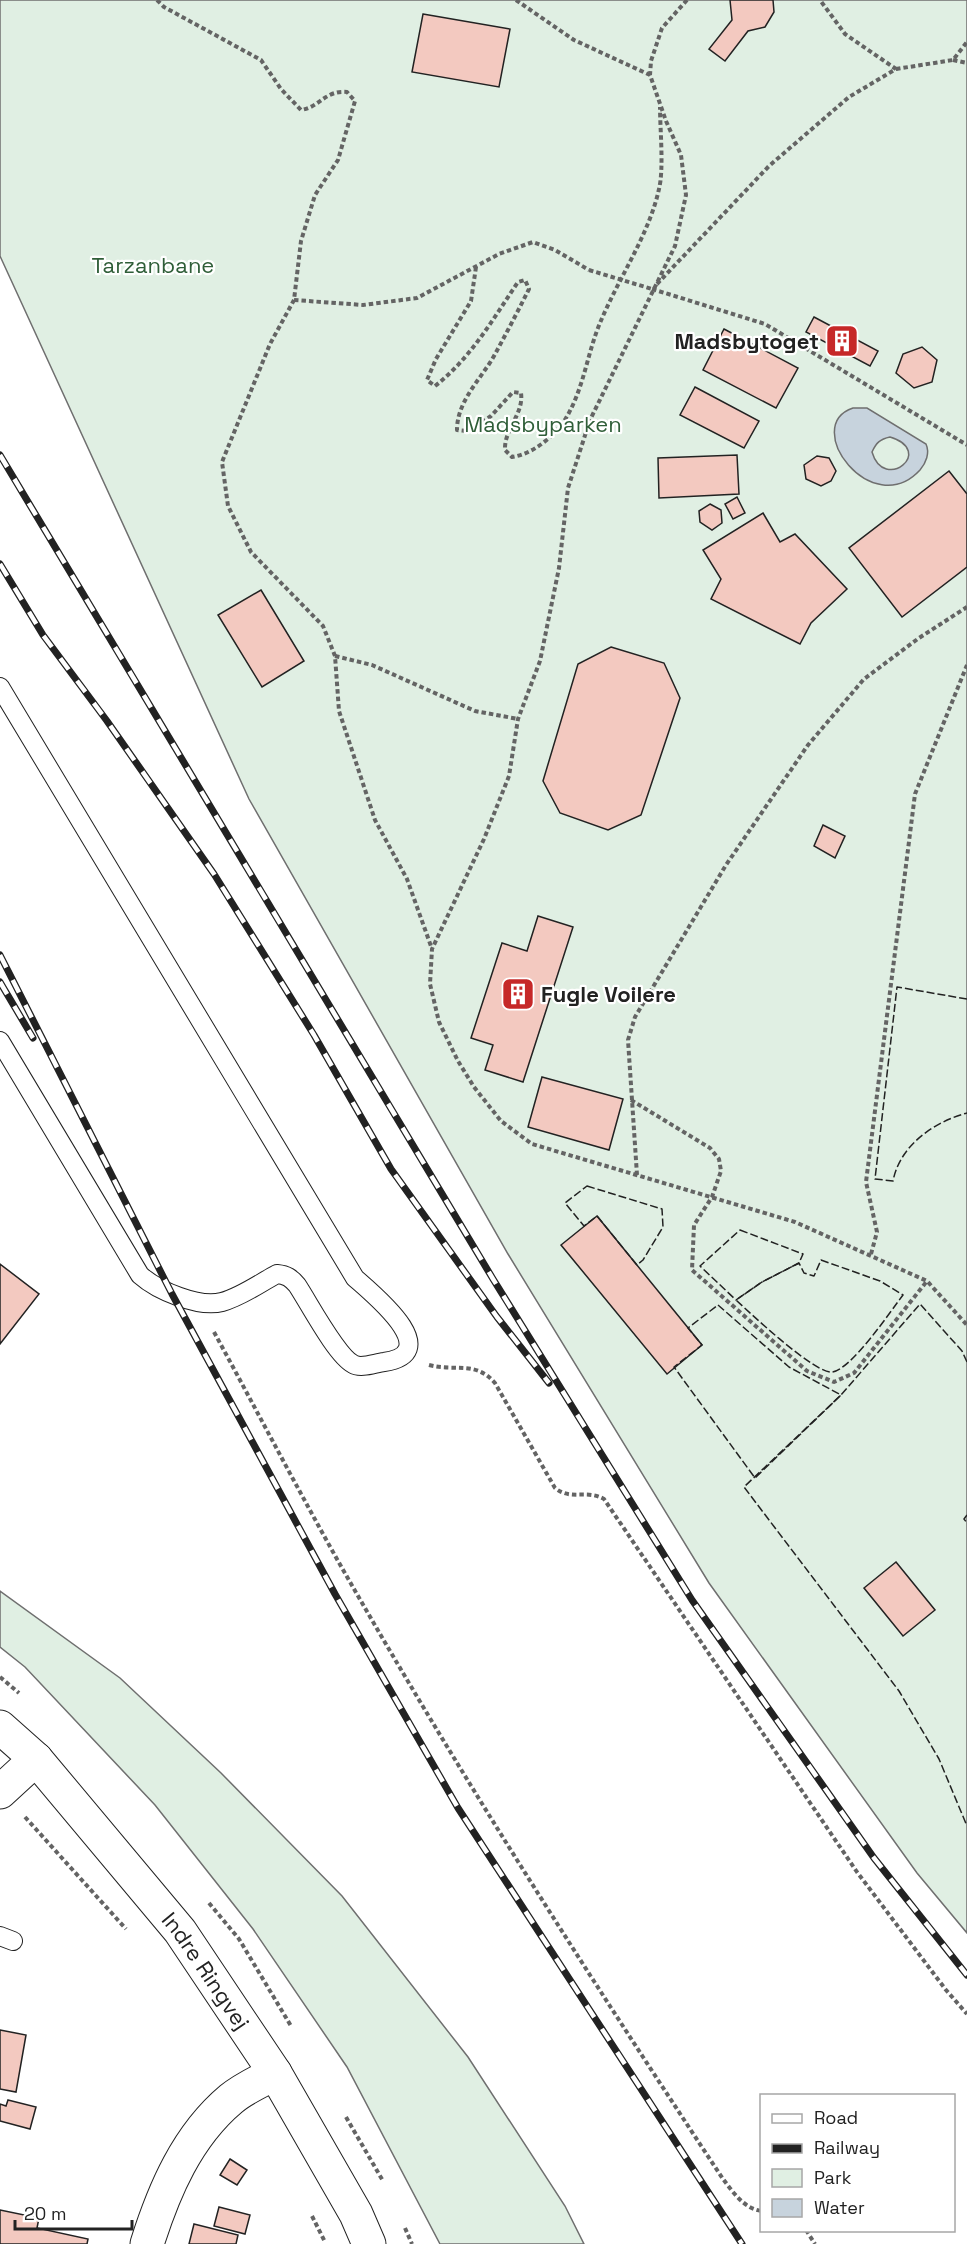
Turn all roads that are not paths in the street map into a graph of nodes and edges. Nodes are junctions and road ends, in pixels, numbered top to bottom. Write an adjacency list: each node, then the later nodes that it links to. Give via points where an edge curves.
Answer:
1 (0, 687): 2 (lane, via 355,1278 407,1332 405,1353 396,1360 360,1367 353,1364 297,1285 284,1274 219,1303 205,1303 151,1286 140,1275)
2 (0, 1041)
3 (0, 1727): 4 (street, Indre Ringvej)
4 (36, 1759): 5 (street); 6 (street, Indre Ringvej, via 180,1931)
5 (1, 1791)
6 (275, 2073): 7 (street, via 232,2098 193,2140 160,2201); 8 (street, Indre Ringvej, via 356,2214)
7 (147, 2244)
8 (369, 2244)

